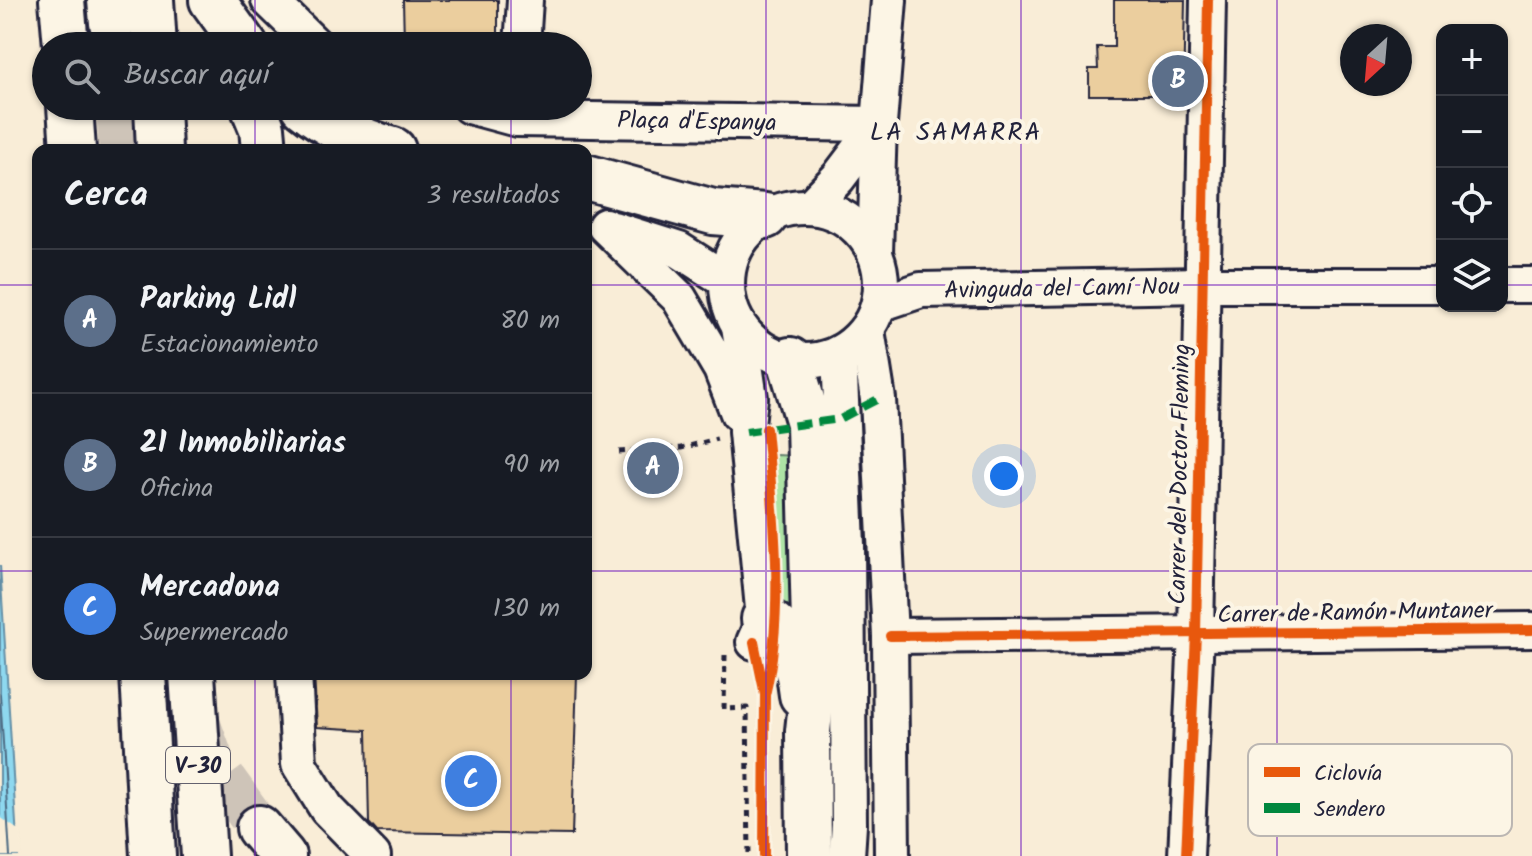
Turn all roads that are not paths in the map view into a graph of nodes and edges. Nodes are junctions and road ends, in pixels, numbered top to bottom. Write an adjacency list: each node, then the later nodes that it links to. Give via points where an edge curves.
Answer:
1 (62, 0): 9 (highway)
2 (151, 0): 10 (highway)
3 (203, 0): 11 (highway)
4 (212, 0): 12 (highway)
5 (269, 0): 13 (street)
6 (525, 0): 14 (street)
7 (889, 0): 20 (street)
8 (1208, 0): 31 (street, Carrer del Doctor Fleming)
9 (65, 32)
10 (153, 32)
11 (216, 32)
12 (235, 32)
13 (301, 32)
14 (523, 32)
15 (592, 114): 20 (street, Plaça d'Espanya)
16 (71, 120): 21 (highway)
17 (158, 120): 22 (highway)
18 (259, 120): 23 (highway)
19 (323, 120): 24 (highway)
20 (879, 124): 26 (street); 29 (street)
21 (73, 144)
22 (159, 144)
23 (263, 144)
24 (371, 144)
25 (592, 179): 27 (highway, via 713,212)
26 (811, 206): 27 (street, via 787,207); 29 (street, via 850,221 865,235)
27 (765, 216): 30 (street, via 745,232)
28 (596, 224): 30 (street, via 679,250); 40 (street, via 679,298 721,369)
29 (877, 259): 35 (street); 36 (street, via 882,285)
30 (726, 280): 37 (street)
31 (1204, 285): 32 (street, Avinguda del Camí Nou); 35 (street, Avinguda del Camí Nou); 43 (street, Carrer del Doctor Fleming)
32 (1436, 285)
33 (1508, 285): 34 (street)
34 (1532, 285)
35 (921, 290): 36 (street)
36 (873, 317): 38 (street); 44 (street)
37 (739, 326): 39 (street, via 770,354); 40 (street, via 750,398)
38 (839, 353): 39 (street); 50 (street)
39 (790, 360): 49 (highway, via 809,423 815,666)
40 (737, 434): 41 (street)
41 (759, 630): 49 (highway, via 775,624 798,666)
42 (1532, 630): 43 (street, Carrer de Ramón Muntaner)
43 (1196, 634): 44 (street, Carrer de Ramón Muntaner); 57 (street, Carrer del Doctor Fleming)
44 (890, 636): 56 (street)
45 (143, 680): 52 (highway, V-30)
46 (192, 680): 53 (highway, V-30)
47 (221, 680): 51 (highway)
48 (294, 680): 54 (street, via 299,764 327,809)
49 (808, 731): 55 (highway)
50 (851, 846)
51 (258, 847)
52 (153, 856)
53 (204, 856)
54 (373, 856)
55 (809, 856)
56 (892, 856)
57 (1186, 856)

